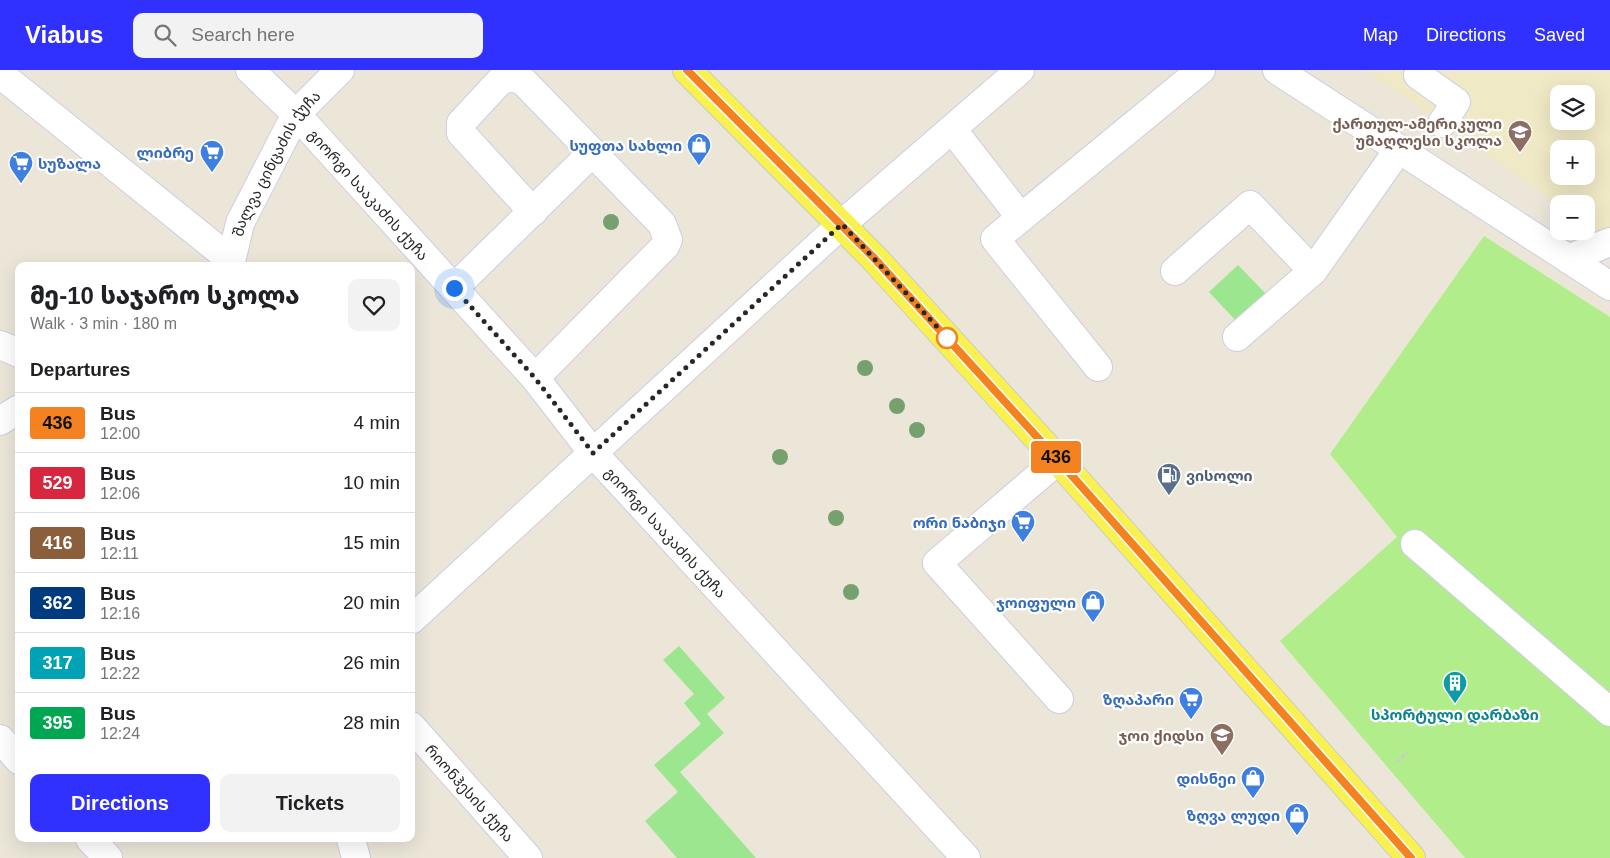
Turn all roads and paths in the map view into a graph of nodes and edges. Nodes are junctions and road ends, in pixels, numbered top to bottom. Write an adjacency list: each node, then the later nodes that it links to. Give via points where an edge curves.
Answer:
1 (250, 70): 9 (street, გიორგი სააკაძის ქუჩა)
2 (340, 70): 9 (street, შალვა ცინცაძის ქუჩა)
3 (687, 70): 16 (main road)
4 (1020, 70): 11 (street)
5 (1201, 70): 15 (street)
6 (1277, 70): 12 (street)
7 (1422, 70): 10 (street, via 1418,75 1456,102)
8 (0, 74): 19 (street)
9 (296, 114): 20 (street, შალვა ცინცაძის ქუჩა, via 240,223); 24 (street, გიორგი სააკაძის ქუჩა)
10 (1442, 123)
11 (952, 129): 15 (street); 16 (street)
12 (1399, 149): 18 (street); 22 (street)
13 (592, 153): 14 (street); 14 (street, via 524,82 516,77 500,81 461,123 460,133); 29 (street, via 662,224 668,240)
14 (533, 212): 24 (street)
15 (1021, 218): 28 (street, via 995,239)
16 (842, 224): 32 (street); 33 (main road)
17 (1610, 242): 18 (street)
18 (1568, 259): 23 (street)
19 (229, 262)
20 (230, 262)
21 (1175, 271): 22 (street, via 1250,205)
22 (1313, 271): 25 (street)
23 (1610, 286)
24 (454, 288): 29 (street, გიორგი სააკაძის ქუჩა)
25 (1237, 337)
26 (0, 345): 27 (street)
27 (15, 351)
28 (1098, 367)
29 (535, 378): 32 (street, გიორგი სააკაძის ქუჩა)
30 (15, 412): 31 (street)
31 (0, 421)
32 (593, 453): 35 (street); 48 (street, გიორგი სააკაძის ქუჩა)
33 (1058, 460): 36 (street, via 937,563); 49 (main road)
34 (1415, 544): 37 (street)
35 (415, 616)
36 (1059, 699)
37 (1610, 712)
38 (415, 731): 47 (street, რიონჰესის ქუჩა)
39 (0, 739): 41 (street)
40 (1408, 752): 42 (path)
41 (15, 756)
42 (1397, 762)
43 (93, 842): 45 (street)
44 (352, 842): 46 (street)
45 (108, 858)
46 (356, 858)
47 (528, 858)
48 (966, 858)
49 (1411, 858)

